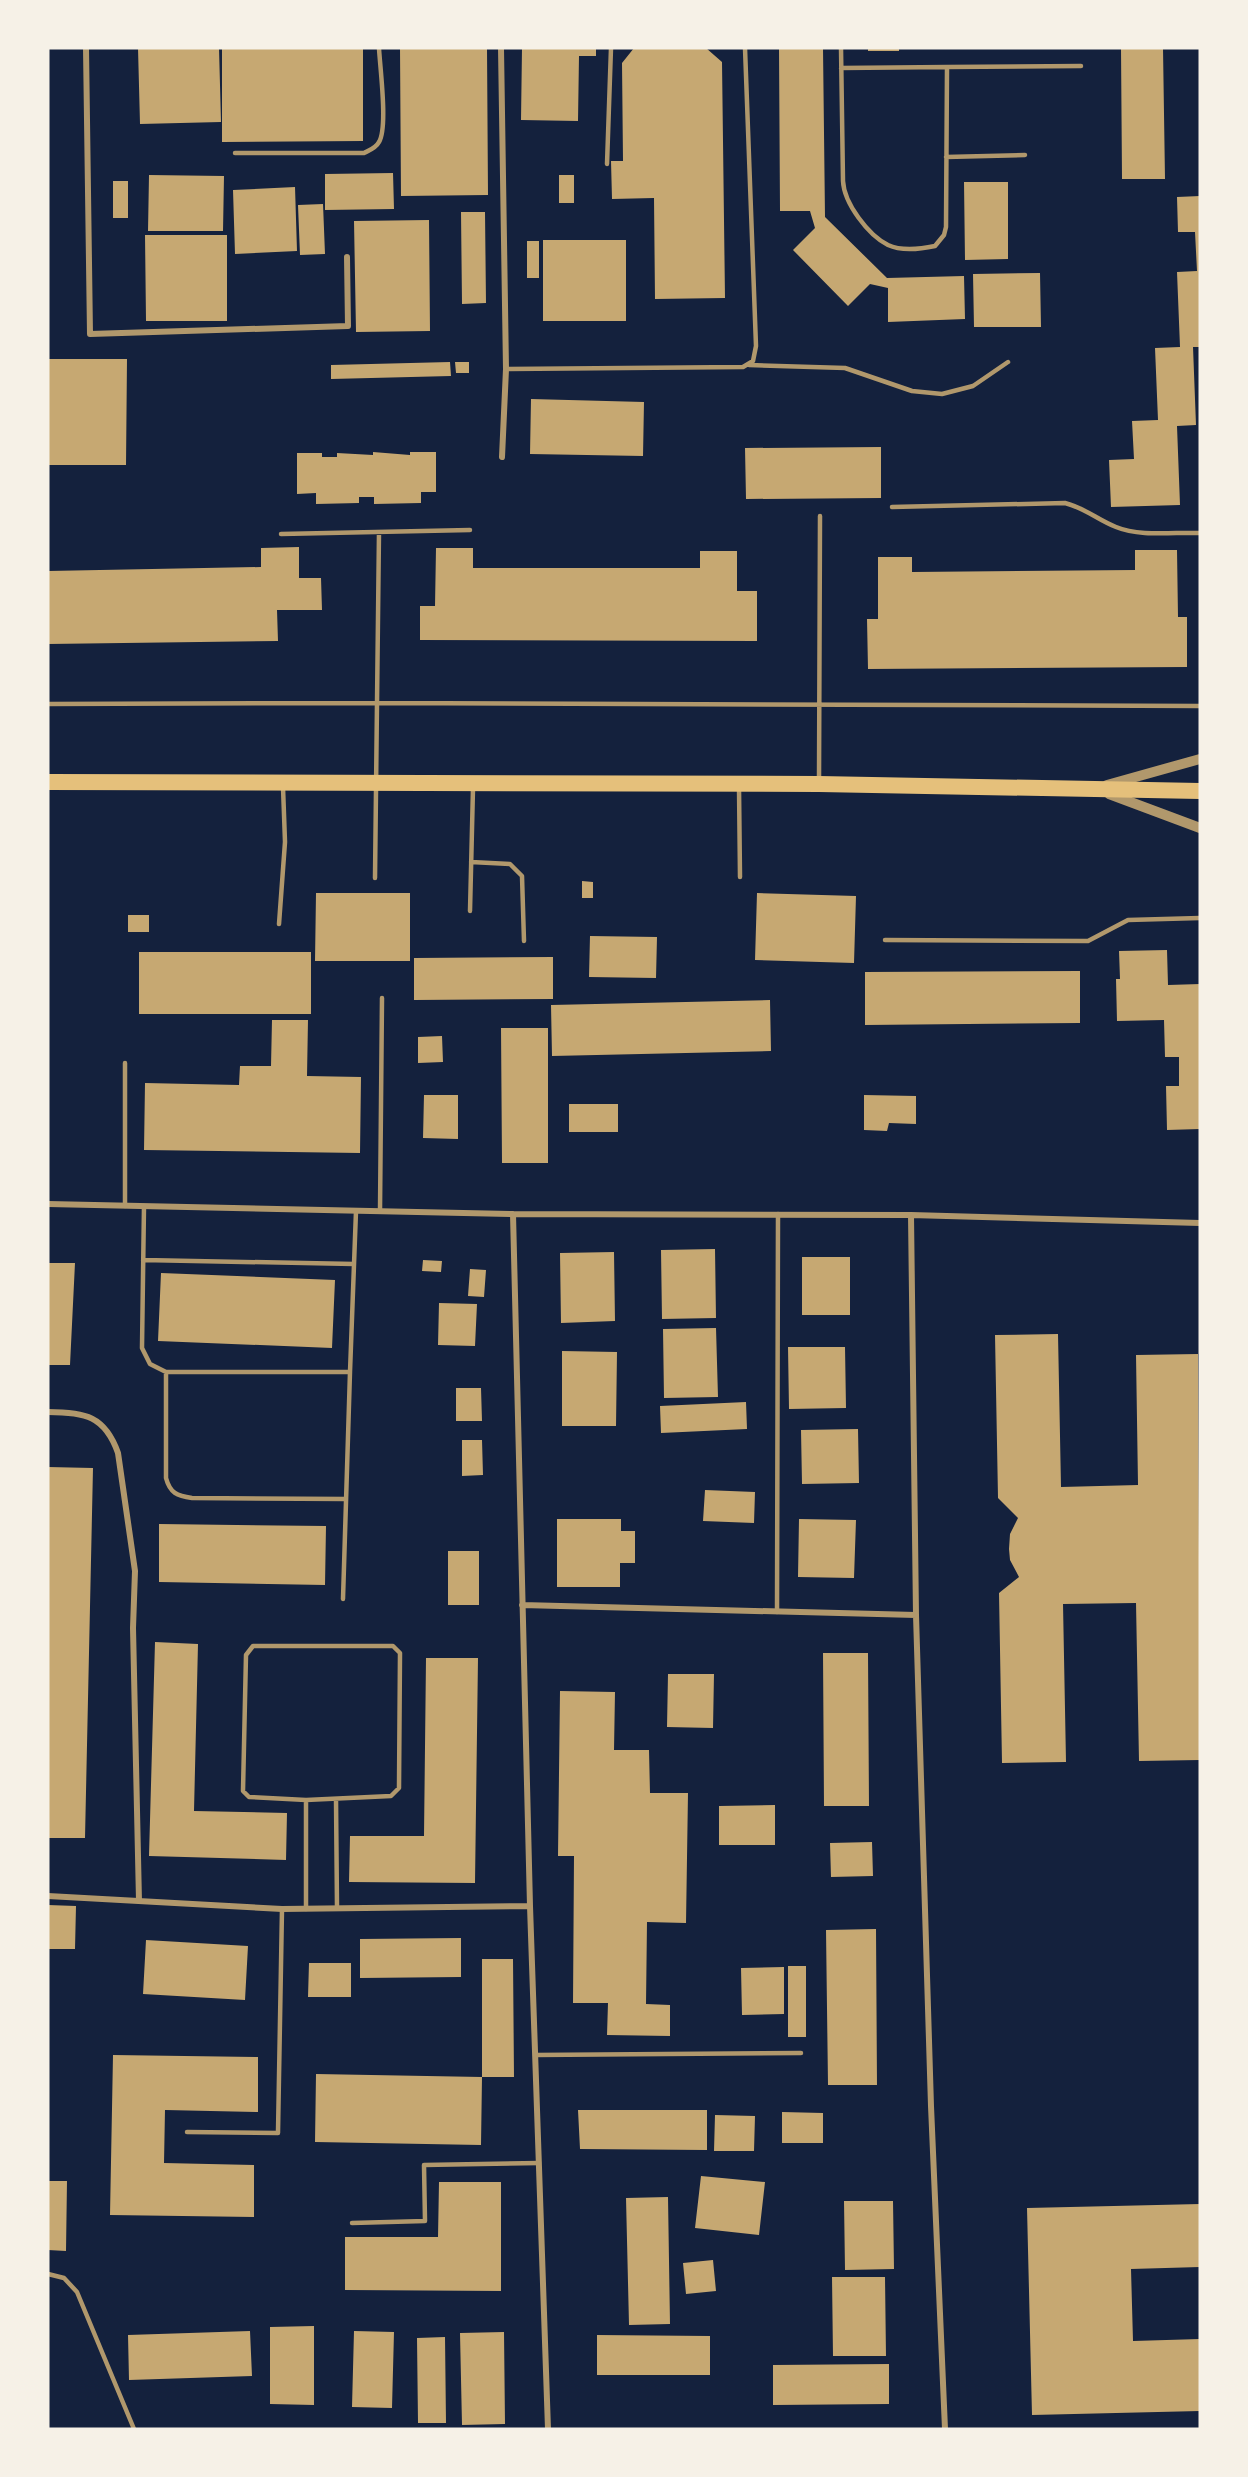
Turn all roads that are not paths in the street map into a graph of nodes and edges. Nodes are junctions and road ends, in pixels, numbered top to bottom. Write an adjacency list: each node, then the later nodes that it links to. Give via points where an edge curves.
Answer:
1 (86, 48): 14 (street, via 90,334 348,326)
2 (379, 48): 10 (lane, via 383,127 379,144 373,149 364,153)
3 (501, 48): 17 (street)
4 (611, 48): 13 (lane)
5 (746, 48): 16 (lane, via 756,346 753,361)
6 (841, 48): 8 (lane)
7 (1081, 66): 9 (lane)
8 (841, 68): 9 (lane); 12 (lane, via 845,198 880,240 908,249 941,242 946,227)
9 (947, 68): 12 (lane)
10 (235, 153)
11 (1025, 155): 12 (lane)
12 (946, 157)
13 (607, 164)
14 (347, 257)
15 (1008, 362): 16 (lane, via 973,386 942,394 912,391 844,368)
16 (748, 365): 17 (lane)
17 (506, 369): 18 (street)
18 (502, 457)
19 (892, 507): 23 (lane, via 1065,503 1117,528)
20 (820, 516): 27 (lane)
21 (470, 530): 22 (lane)
22 (378, 532): 24 (lane); 25 (lane)
23 (1200, 532)
24 (281, 534)
25 (377, 703): 26 (lane); 27 (lane); 32 (lane)
26 (48, 704)
27 (820, 705): 28 (lane); 34 (lane)
28 (1200, 706)
29 (1200, 759): 36 (street)
30 (48, 782): 31 (highway)
31 (283, 784): 32 (highway); 44 (lane, via 285,842)
32 (377, 784): 35 (highway); 41 (lane)
33 (739, 784): 34 (highway); 35 (highway); 40 (lane)
34 (819, 784): 36 (highway)
35 (473, 785): 39 (lane)
36 (1095, 788): 37 (highway); 38 (street)
37 (1200, 791)
38 (1200, 828)
39 (471, 862): 42 (lane); 46 (lane, via 510,864 518,870 524,886)
40 (740, 877)
41 (375, 878)
42 (470, 911)
43 (1200, 918): 45 (lane, via 1128,920 1088,941)
44 (279, 924)
45 (885, 939)
46 (524, 941)
47 (381, 998): 53 (lane)
48 (125, 1063): 50 (lane)
49 (48, 1204): 50 (street)
50 (125, 1206): 51 (street)
51 (144, 1206): 52 (street); 58 (lane)
52 (356, 1210): 53 (street); 59 (lane)
53 (380, 1211): 54 (street)
54 (513, 1214): 55 (street); 65 (street)
55 (778, 1214): 56 (street); 66 (lane)
56 (911, 1215): 57 (street); 67 (street)
57 (1200, 1223)
58 (142, 1260): 59 (lane); 60 (lane, via 142,1348 150,1364)
59 (354, 1264): 61 (lane)
60 (166, 1372): 61 (lane); 63 (lane, via 166,1478 176,1495)
61 (350, 1372): 63 (lane)
62 (48, 1412): 71 (street, via 82,1414 101,1423 112,1435 118,1453 135,1571)
63 (346, 1499): 64 (lane)
64 (343, 1599)
65 (522, 1605): 66 (street); 72 (street)
66 (777, 1612): 67 (street)
67 (916, 1616): 84 (street)
68 (336, 1799): 69 (lane); 69 (lane, via 391,1796 399,1788 400,1653 393,1646 253,1646 246,1655 243,1791 249,1797); 73 (lane)
69 (306, 1800): 74 (lane)
70 (48, 1896): 71 (street)
71 (139, 1901): 75 (street)
72 (530, 1906): 73 (street); 77 (street)
73 (337, 1908): 74 (street)
74 (306, 1909): 75 (street)
75 (282, 1910): 78 (lane, via 278,2133)
76 (801, 2053): 77 (lane)
77 (535, 2055): 79 (street)
78 (187, 2132)
79 (539, 2163): 80 (lane, via 424,2165 425,2221); 83 (street)
80 (352, 2223)
81 (48, 2274): 82 (lane, via 64,2278 77,2292)
82 (134, 2429)
83 (548, 2429)
84 (945, 2429)

